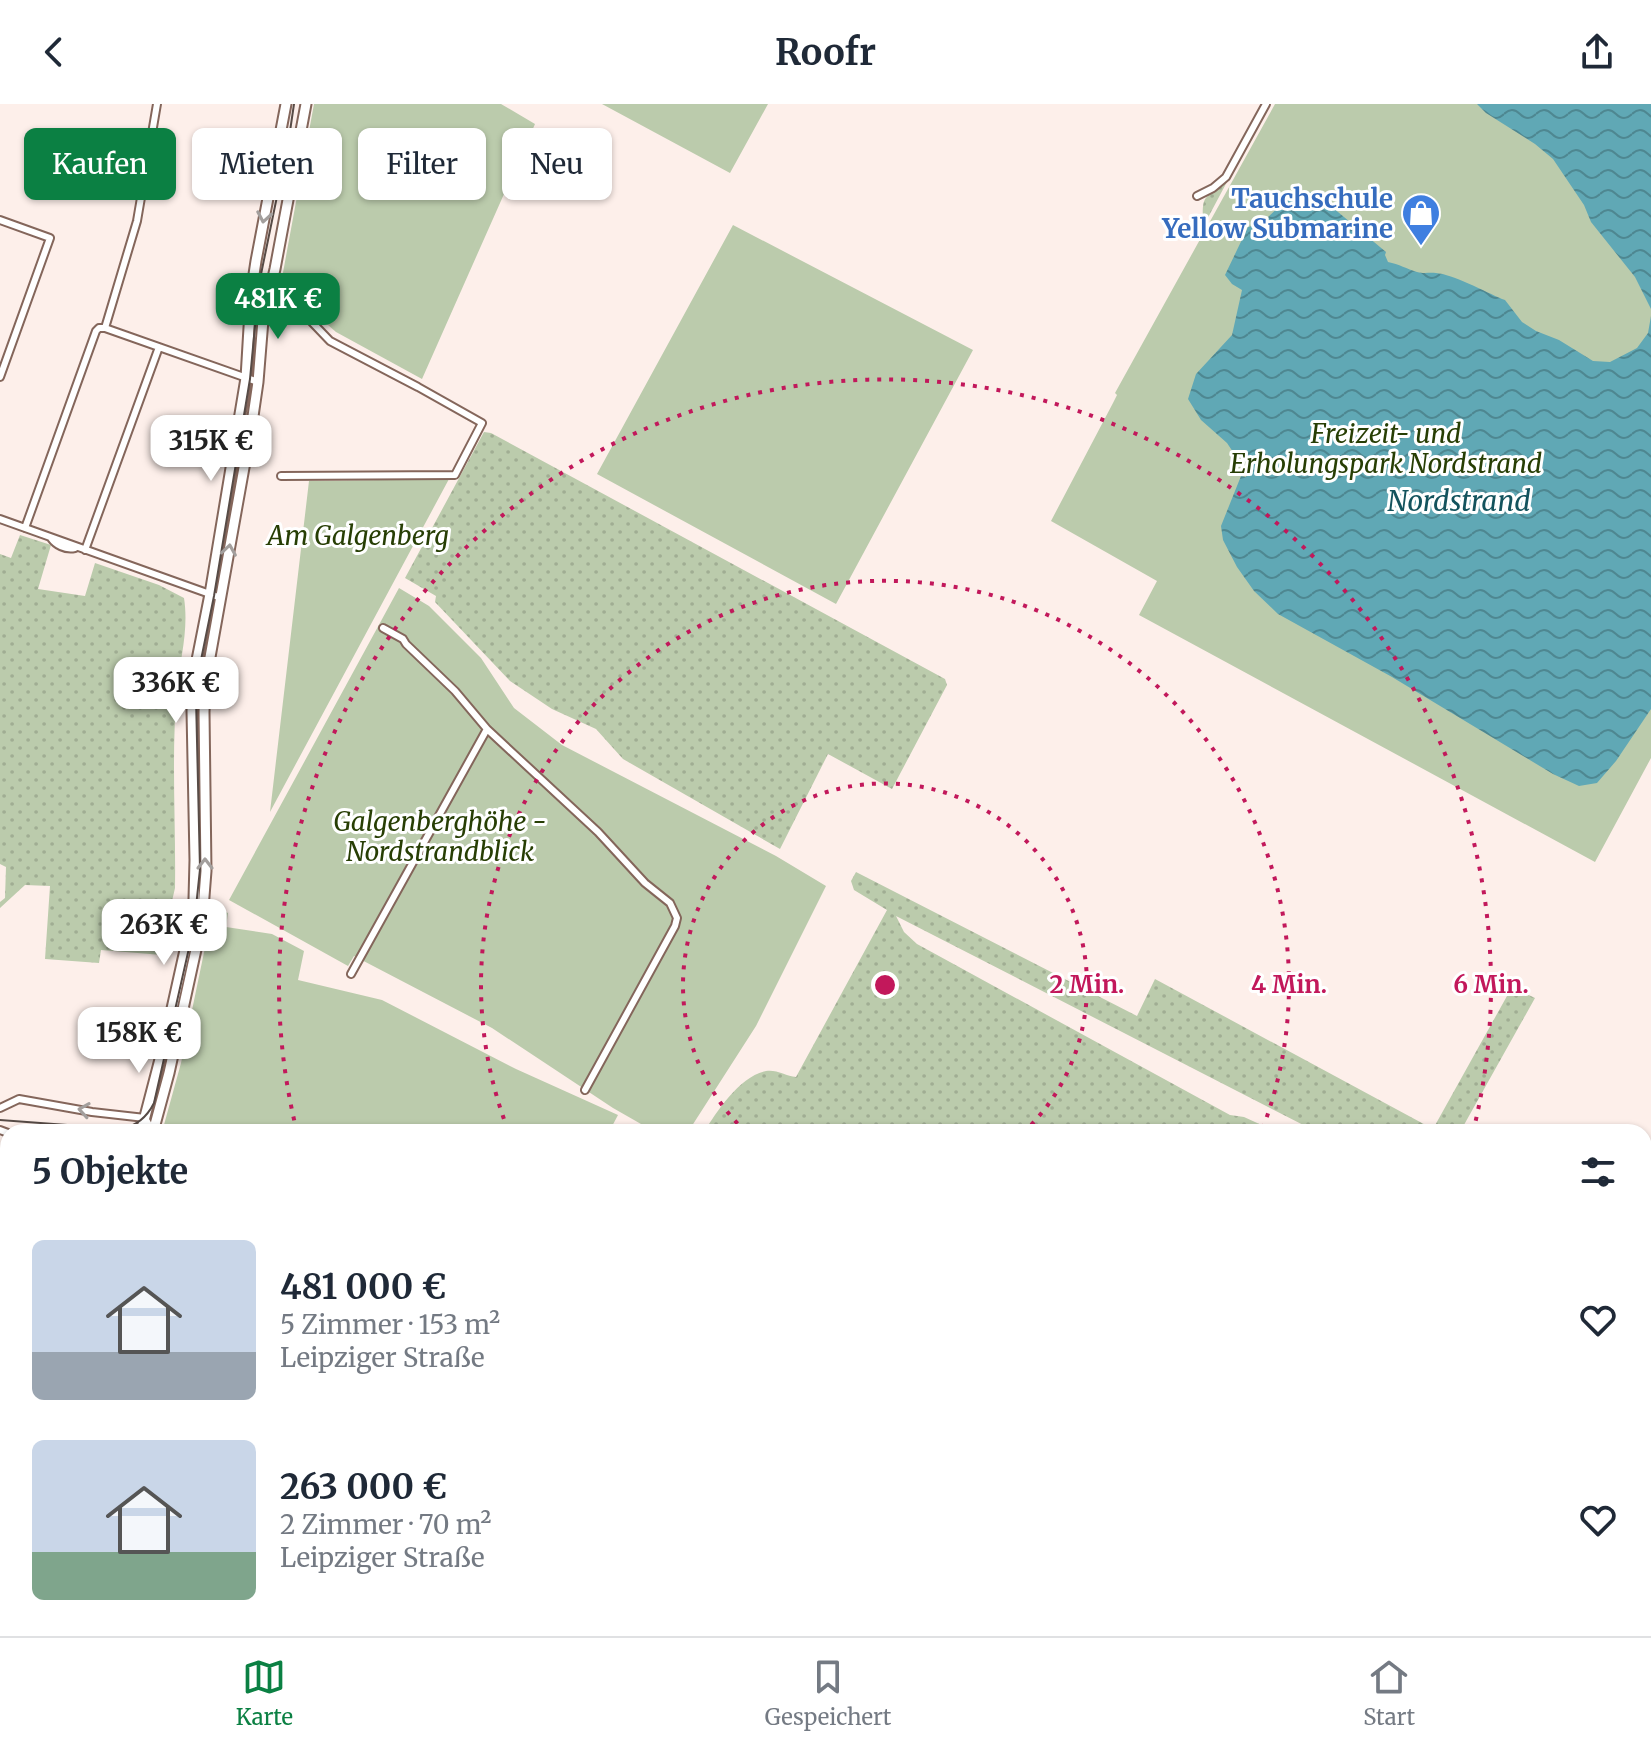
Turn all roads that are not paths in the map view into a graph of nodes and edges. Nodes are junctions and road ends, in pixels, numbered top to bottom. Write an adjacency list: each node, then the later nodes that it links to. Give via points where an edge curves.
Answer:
1 (157, 104): 9 (street, via 137,221)
2 (286, 104): 7 (main road, one-way to 7)
3 (306, 104): 8 (main road)
4 (1266, 104): 5 (street, via 1226,177)
5 (1197, 196)
6 (0, 220): 11 (street, via 50,238)
7 (251, 294): 8 (street); 12 (main road)
8 (268, 296): 13 (main road); 14 (street, via 308,318 330,341 482,423 455,475)
9 (102, 328): 10 (street); 16 (street, via 96,331)
10 (159, 347): 12 (street); 17 (street)
11 (0, 377)
12 (246, 378): 13 (street); 18 (main road)
13 (258, 382): 19 (main road, one-way to 13)
14 (281, 476)
15 (0, 519): 16 (street)
16 (25, 528): 17 (street, via 56,544)
17 (82, 549): 18 (street)
18 (210, 594): 19 (street); 25 (main road, via 193,687 194,899)
19 (221, 598): 28 (main road, one-way to 19, via 202,922 205,685)
20 (383, 628): 21 (street, via 403,639)
21 (487, 729): 22 (street); 23 (street, via 670,903 677,918)
22 (351, 974)
23 (585, 1090)
24 (0, 1108): 25 (street, one-way to 24, via 19,1099)
25 (145, 1118): 26 (main road); 27 (street)
26 (143, 1124)
27 (148, 1124)
28 (155, 1124)

